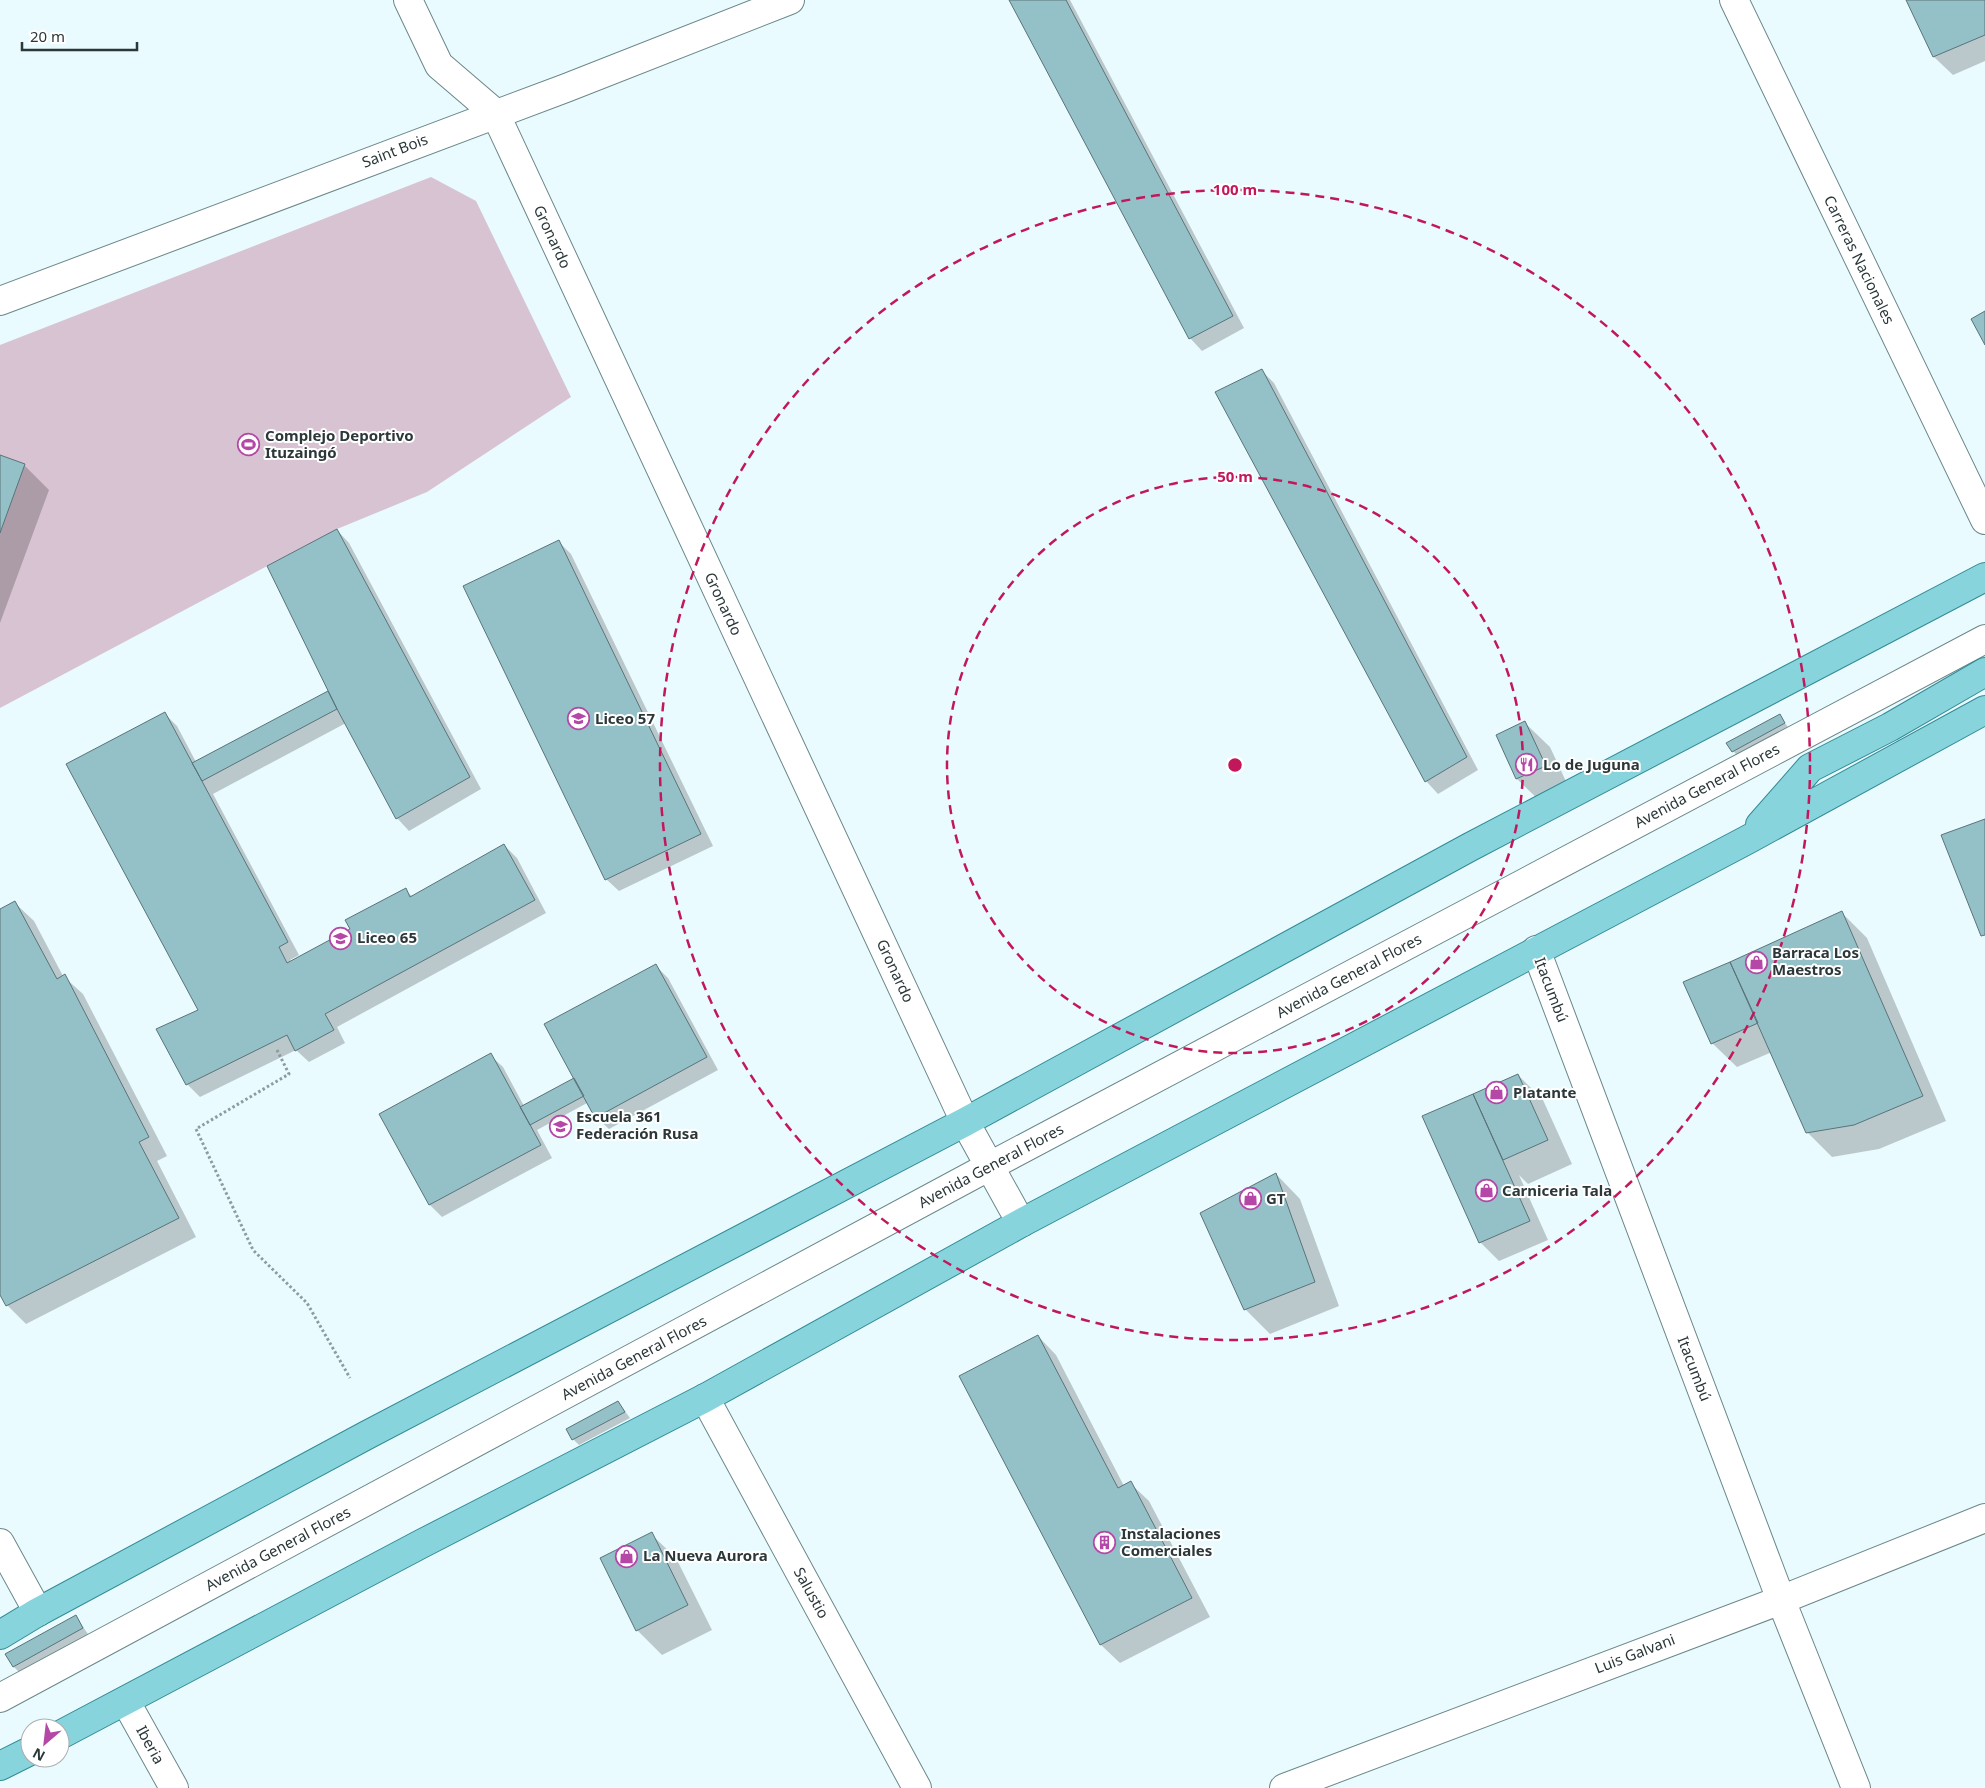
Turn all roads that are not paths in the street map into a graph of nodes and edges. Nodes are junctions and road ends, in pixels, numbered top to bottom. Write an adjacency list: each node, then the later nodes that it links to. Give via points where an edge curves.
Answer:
1 (408, 0): 4 (street, Gronardo, via 439,65)
2 (790, 0): 4 (street, Saint Bois)
3 (1734, 0): 6 (street, Carreras Nacionales)
4 (495, 113): 5 (street, Saint Bois); 13 (street, Gronardo)
5 (0, 301)
6 (1985, 520)
7 (1985, 577): 13 (main road, via 1470,847)
8 (1985, 639): 14 (street, Avenida General Flores)
9 (1985, 672): 11 (main road, via 1890,727 1810,768)
10 (1985, 710): 11 (main road)
11 (1747, 840): 12 (main road)
12 (1536, 950): 15 (main road); 19 (street, Itacumbú)
13 (965, 1122): 14 (street, Gronardo); 20 (main road)
14 (990, 1166): 15 (street, Gronardo); 22 (street, Avenida General Flores)
15 (1021, 1222): 16 (main road)
16 (705, 1398): 23 (main road, via 423,1543); 28 (street, Salustio)
17 (1985, 1518): 19 (street, Luis Galvani)
18 (0, 1543): 20 (street)
19 (1781, 1600): 29 (street, Luis Galvani); 30 (street, Itacumbú)
20 (38, 1612): 21 (main road)
21 (0, 1635)
22 (0, 1698)
23 (126, 1702): 24 (main road); 27 (street, Iberia)
24 (70, 1730)
25 (20, 1756): 26 (main road)
26 (0, 1766)
27 (174, 1788)
28 (917, 1788)
29 (1284, 1788)
30 (1856, 1788)

